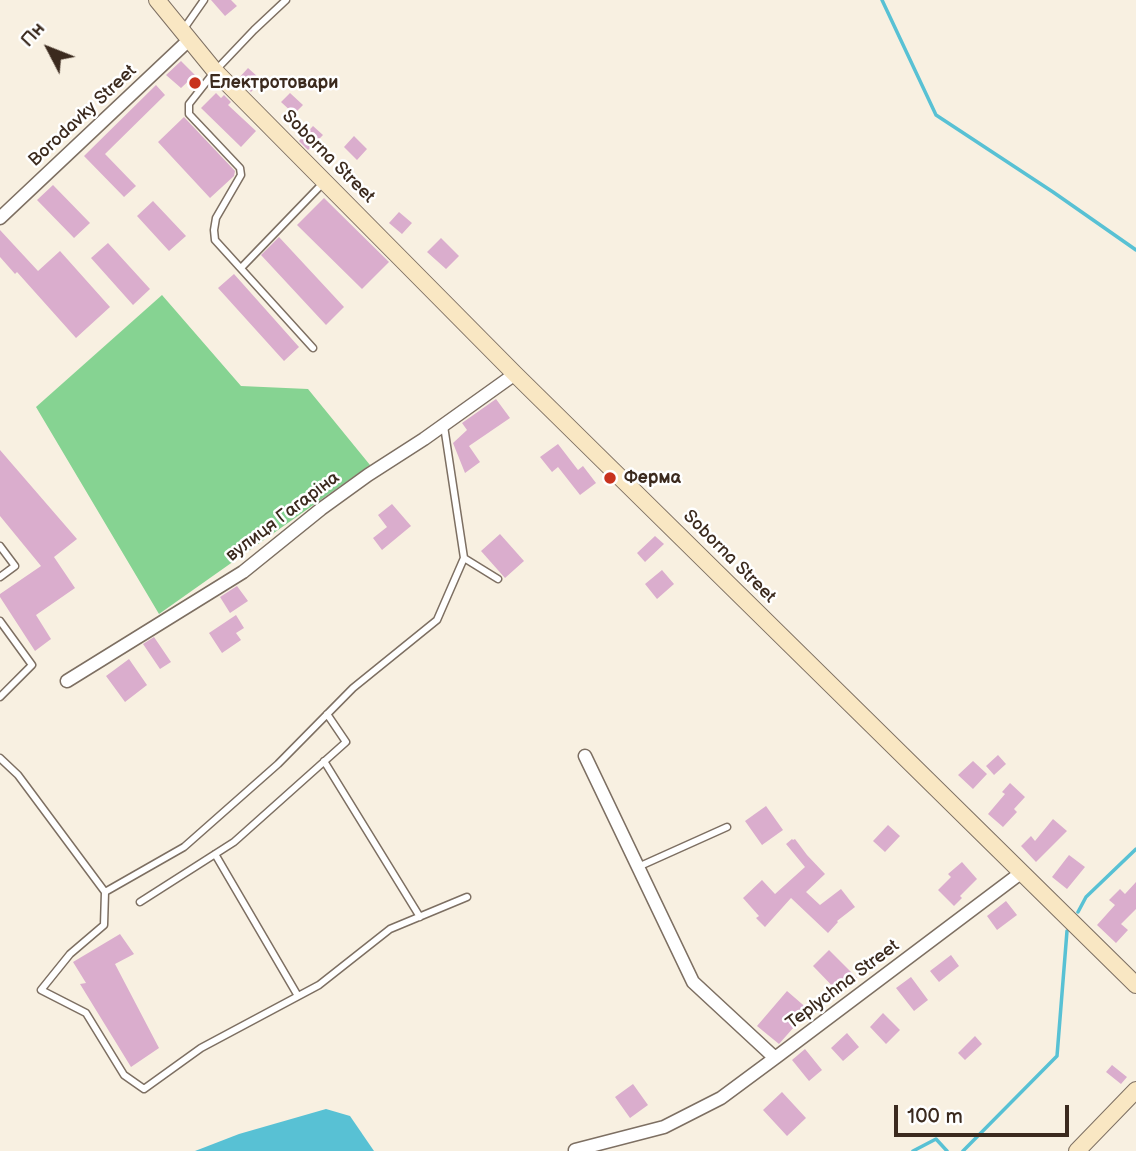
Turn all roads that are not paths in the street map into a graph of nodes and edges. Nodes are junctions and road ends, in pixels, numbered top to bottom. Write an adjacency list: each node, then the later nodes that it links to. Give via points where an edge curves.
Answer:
1 (157, 0): 4 (main road, Soborna Street)
2 (204, 0): 4 (lane)
3 (286, 0): 5 (lane)
4 (186, 35): 5 (main road, Soborna Street); 7 (street, Borodavky Street)
5 (215, 71): 6 (main road, Soborna Street); 8 (lane, via 189,104 189,114 240,168 241,175 214,230 215,240)
6 (325, 181): 8 (lane); 10 (main road, Soborna Street)
7 (0, 218)
8 (241, 268): 9 (lane)
9 (313, 348)
10 (515, 374): 11 (street, вулиця Гагаріна); 26 (main road, Soborna Street)
11 (444, 425): 13 (lane); 17 (street, вулиця Гагаріна, via 321,509 243,572)
12 (0, 546): 14 (lane, via 15,566)
13 (464, 558): 15 (lane); 19 (lane, via 437,621)
14 (0, 577)
15 (498, 579)
16 (0, 621): 18 (lane, via 32,665)
17 (67, 681)
18 (0, 697)
19 (327, 714): 22 (lane, via 346,741); 27 (lane, via 184,847)
20 (585, 756): 25 (street)
21 (0, 758): 27 (lane, via 18,775)
22 (324, 761): 24 (lane); 30 (lane)
23 (727, 827): 25 (lane)
24 (215, 854): 29 (lane); 32 (lane)
25 (638, 867): 33 (street, via 693,982)
26 (1022, 872): 31 (main road, Soborna Street); 33 (street, Teplychna Street)
27 (105, 892): 32 (lane, via 104,925 70,954 41,990 86,1013 124,1075 144,1088 201,1048)
28 (467, 897): 30 (lane)
29 (140, 902)
30 (420, 917): 32 (lane, via 390,929)
31 (1136, 985)
32 (298, 996)
33 (775, 1058): 35 (street, Teplychna Street, via 721,1098 664,1127)
34 (1136, 1090): 36 (main road)
35 (575, 1150)
36 (1077, 1151)

